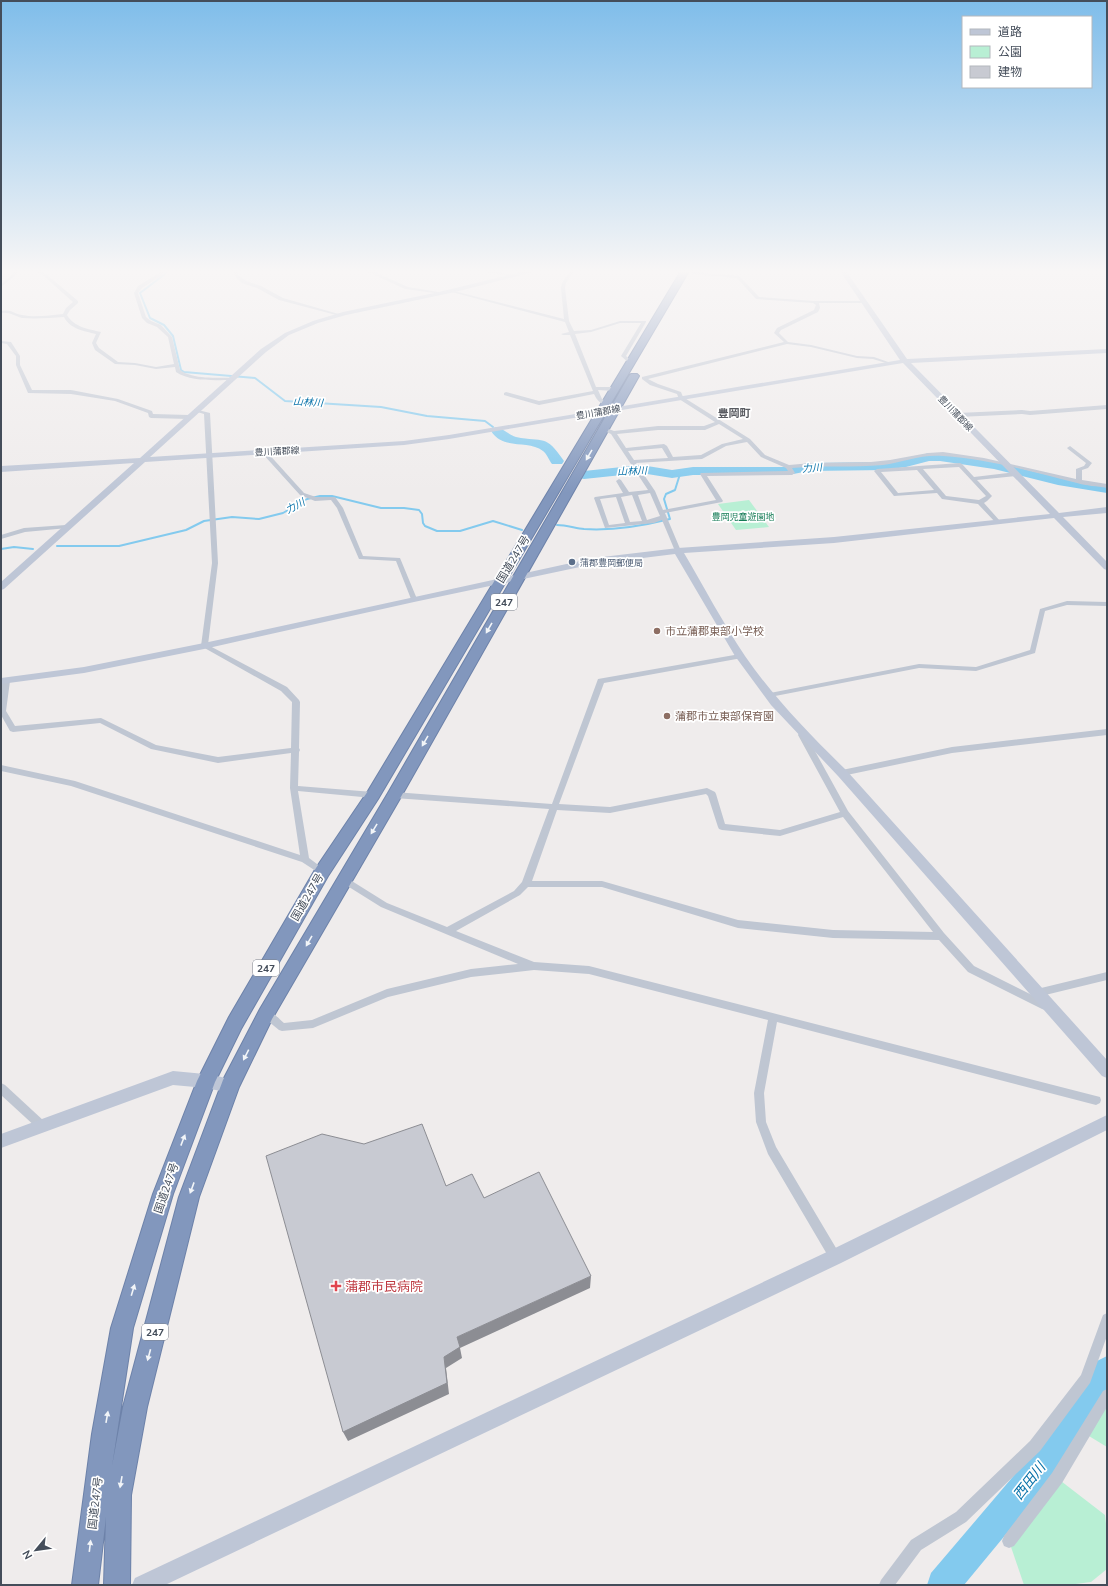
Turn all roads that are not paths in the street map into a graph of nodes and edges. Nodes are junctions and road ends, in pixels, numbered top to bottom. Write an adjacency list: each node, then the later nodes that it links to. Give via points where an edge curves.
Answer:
1 (10, 345): 26 (street, via 18,356 18,365 30,392 71,392 116,400 150,412 150,416)
2 (95, 345): 16 (street, via 117,363 156,368)
3 (172, 345): 16 (street)
4 (271, 345): 17 (street)
5 (577, 345): 19 (street)
6 (630, 345): 14 (street, via 623,356)
7 (642, 345): 14 (highway, 国道247号 / 247)
8 (646, 345): 22 (highway, 国道247号 / 247)
9 (778, 345): 21 (street, via 644,378 649,383 679,393)
10 (803, 345): 15 (street)
11 (894, 345): 13 (street)
12 (1107, 351): 13 (street)
13 (905, 361): 15 (street, 豊川蒲郡線); 25 (street, 豊川蒲郡線)
14 (631, 362): 18 (highway, 国道247号 / 247)
15 (888, 363): 21 (street, 豊川蒲郡線)
16 (176, 365): 17 (street, via 181,374 188,376)
17 (234, 377): 24 (street)
18 (614, 389): 19 (street); 22 (highway, 国道247号 / 247)
19 (596, 390): 20 (street, via 539,403); 22 (street)
20 (506, 394)
21 (681, 398): 22 (street, 豊川蒲郡線); 27 (street)
22 (607, 408): 28 (highway, 国道247号 / 247); 32 (street, 豊川蒲郡線, via 404,443); 62 (highway, 国道247号 / 247)
23 (1107, 408): 25 (street)
24 (196, 410): 26 (street); 33 (street, via 207,413)
25 (958, 415): 40 (street, 豊川蒲郡線)
26 (189, 416): 35 (street)
27 (719, 422): 28 (street, via 705,428); 29 (street)
28 (609, 431): 31 (street); 61 (highway, 国道247号 / 247, one-way to 61)
29 (748, 440): 34 (street, via 724,445 702,457); 39 (street, via 763,456)
30 (1070, 448): 43 (street, via 1089,463 1079,469)
31 (626, 450): 34 (street, via 664,446); 36 (street)
32 (264, 452): 33 (street, 豊川蒲郡線); 64 (street, via 302,494 311,498 333,498 340,508 361,558 398,559)
33 (210, 455): 35 (street, 豊川蒲郡線); 66 (street, via 216,563)
34 (671, 459): 36 (street)
35 (142, 460): 38 (street, 豊川蒲郡線); 57 (street)
36 (633, 462): 45 (street)
37 (918, 468): 41 (street, via 960,464); 46 (street); 46 (street, via 877,471 896,495)
38 (1, 469)
39 (789, 469): 40 (street, via 808,464 881,463 930,454 958,456); 52 (street, via 792,473 702,474 720,501)
40 (1011, 469): 41 (street); 43 (street); 53 (street, 豊川蒲郡線)
41 (973, 479): 50 (street, via 989,496)
42 (619, 481): 48 (street)
43 (1079, 482): 44 (street)
44 (1107, 486)
45 (652, 491): 47 (street); 52 (street)
46 (938, 491): 50 (street, via 944,498)
47 (634, 493): 48 (street); 54 (street)
48 (627, 494): 49 (street)
49 (618, 495): 56 (street); 56 (street, via 597,498 607,527)
50 (980, 502): 55 (street)
51 (1107, 510): 53 (street)
52 (666, 515): 54 (street); 59 (street)
53 (1056, 516): 55 (street); 60 (street, 豊川蒲郡線)
54 (645, 522): 56 (street)
55 (998, 522): 59 (street, via 834,540)
56 (628, 524)
57 (66, 527): 58 (street, via 24,530); 63 (street)
58 (1, 537)
59 (678, 551): 61 (street, via 594,561); 67 (street)
60 (1107, 567)
61 (518, 578): 62 (street); 77 (highway, 国道247号 / 247, one-way to 77)
62 (500, 581): 64 (street); 76 (highway, 国道247号 / 247)
63 (1, 587)
64 (414, 599): 66 (street)
65 (1107, 604): 69 (street, via 1067,603 1042,610 1033,651 976,669 919,666)
66 (204, 646): 68 (street, via 84,670); 72 (street, via 284,689 296,702)
67 (740, 656): 69 (street); 78 (street, via 601,680)
68 (3, 681): 72 (street, via 2,711 14,729 101,720 154,747 218,760)
69 (770, 695): 71 (street)
70 (1107, 732): 74 (street, via 952,750)
71 (802, 735): 74 (street); 79 (street)
72 (296, 750): 75 (street)
73 (1, 768): 80 (street, via 72,783)
74 (842, 773): 88 (street)
75 (294, 788): 76 (street); 80 (street)
76 (373, 794): 81 (highway, 国道247号 / 247)
77 (394, 795): 78 (street); 82 (highway, 国道247号 / 247, one-way to 82)
78 (555, 807): 79 (street, via 610,810 706,791 712,794 722,827 780,833); 83 (street)
79 (845, 813): 85 (street)
80 (305, 860): 81 (street)
81 (322, 872): 93 (highway, 国道247号 / 247, via 235,1023)
82 (344, 880): 84 (street, via 384,905); 90 (highway, 国道247号 / 247, one-way to 90)
83 (526, 884): 84 (street, via 517,894); 85 (street, via 602,884 738,924 833,934)
84 (447, 931): 86 (street)
85 (941, 936): 89 (street, via 971,970)
86 (534, 966): 90 (street, via 471,973 387,993 313,1024 282,1027); 91 (street, via 589,970)
87 (1107, 976): 88 (street)
88 (1037, 993): 89 (street)
89 (1051, 1009): 92 (street)
90 (266, 1014): 94 (highway, 国道247号 / 247, one-way to 94)
91 (773, 1017): 96 (street); 100 (street, via 759,1092 761,1122 772,1150)
92 (1107, 1071)
93 (206, 1081): 94 (street); 98 (street, via 173,1078); 104 (highway, 国道247号 / 247, one-way to 93, via 122,1328 163,1194)
94 (230, 1086): 105 (highway, 国道247号 / 247, one-way to 105, via 189,1197 135,1407 119,1496)
95 (1, 1088): 98 (street)
96 (1096, 1100)
97 (1107, 1122): 100 (street)
98 (42, 1125): 99 (street)
99 (1, 1141)
100 (835, 1257): 106 (street)
101 (1107, 1319): 107 (street, via 1086,1379 1035,1446 961,1517 916,1545)
102 (1107, 1395): 103 (street, via 1057,1478)
103 (1009, 1541)
104 (81, 1584)
105 (117, 1585)
106 (142, 1585)
107 (886, 1585)

